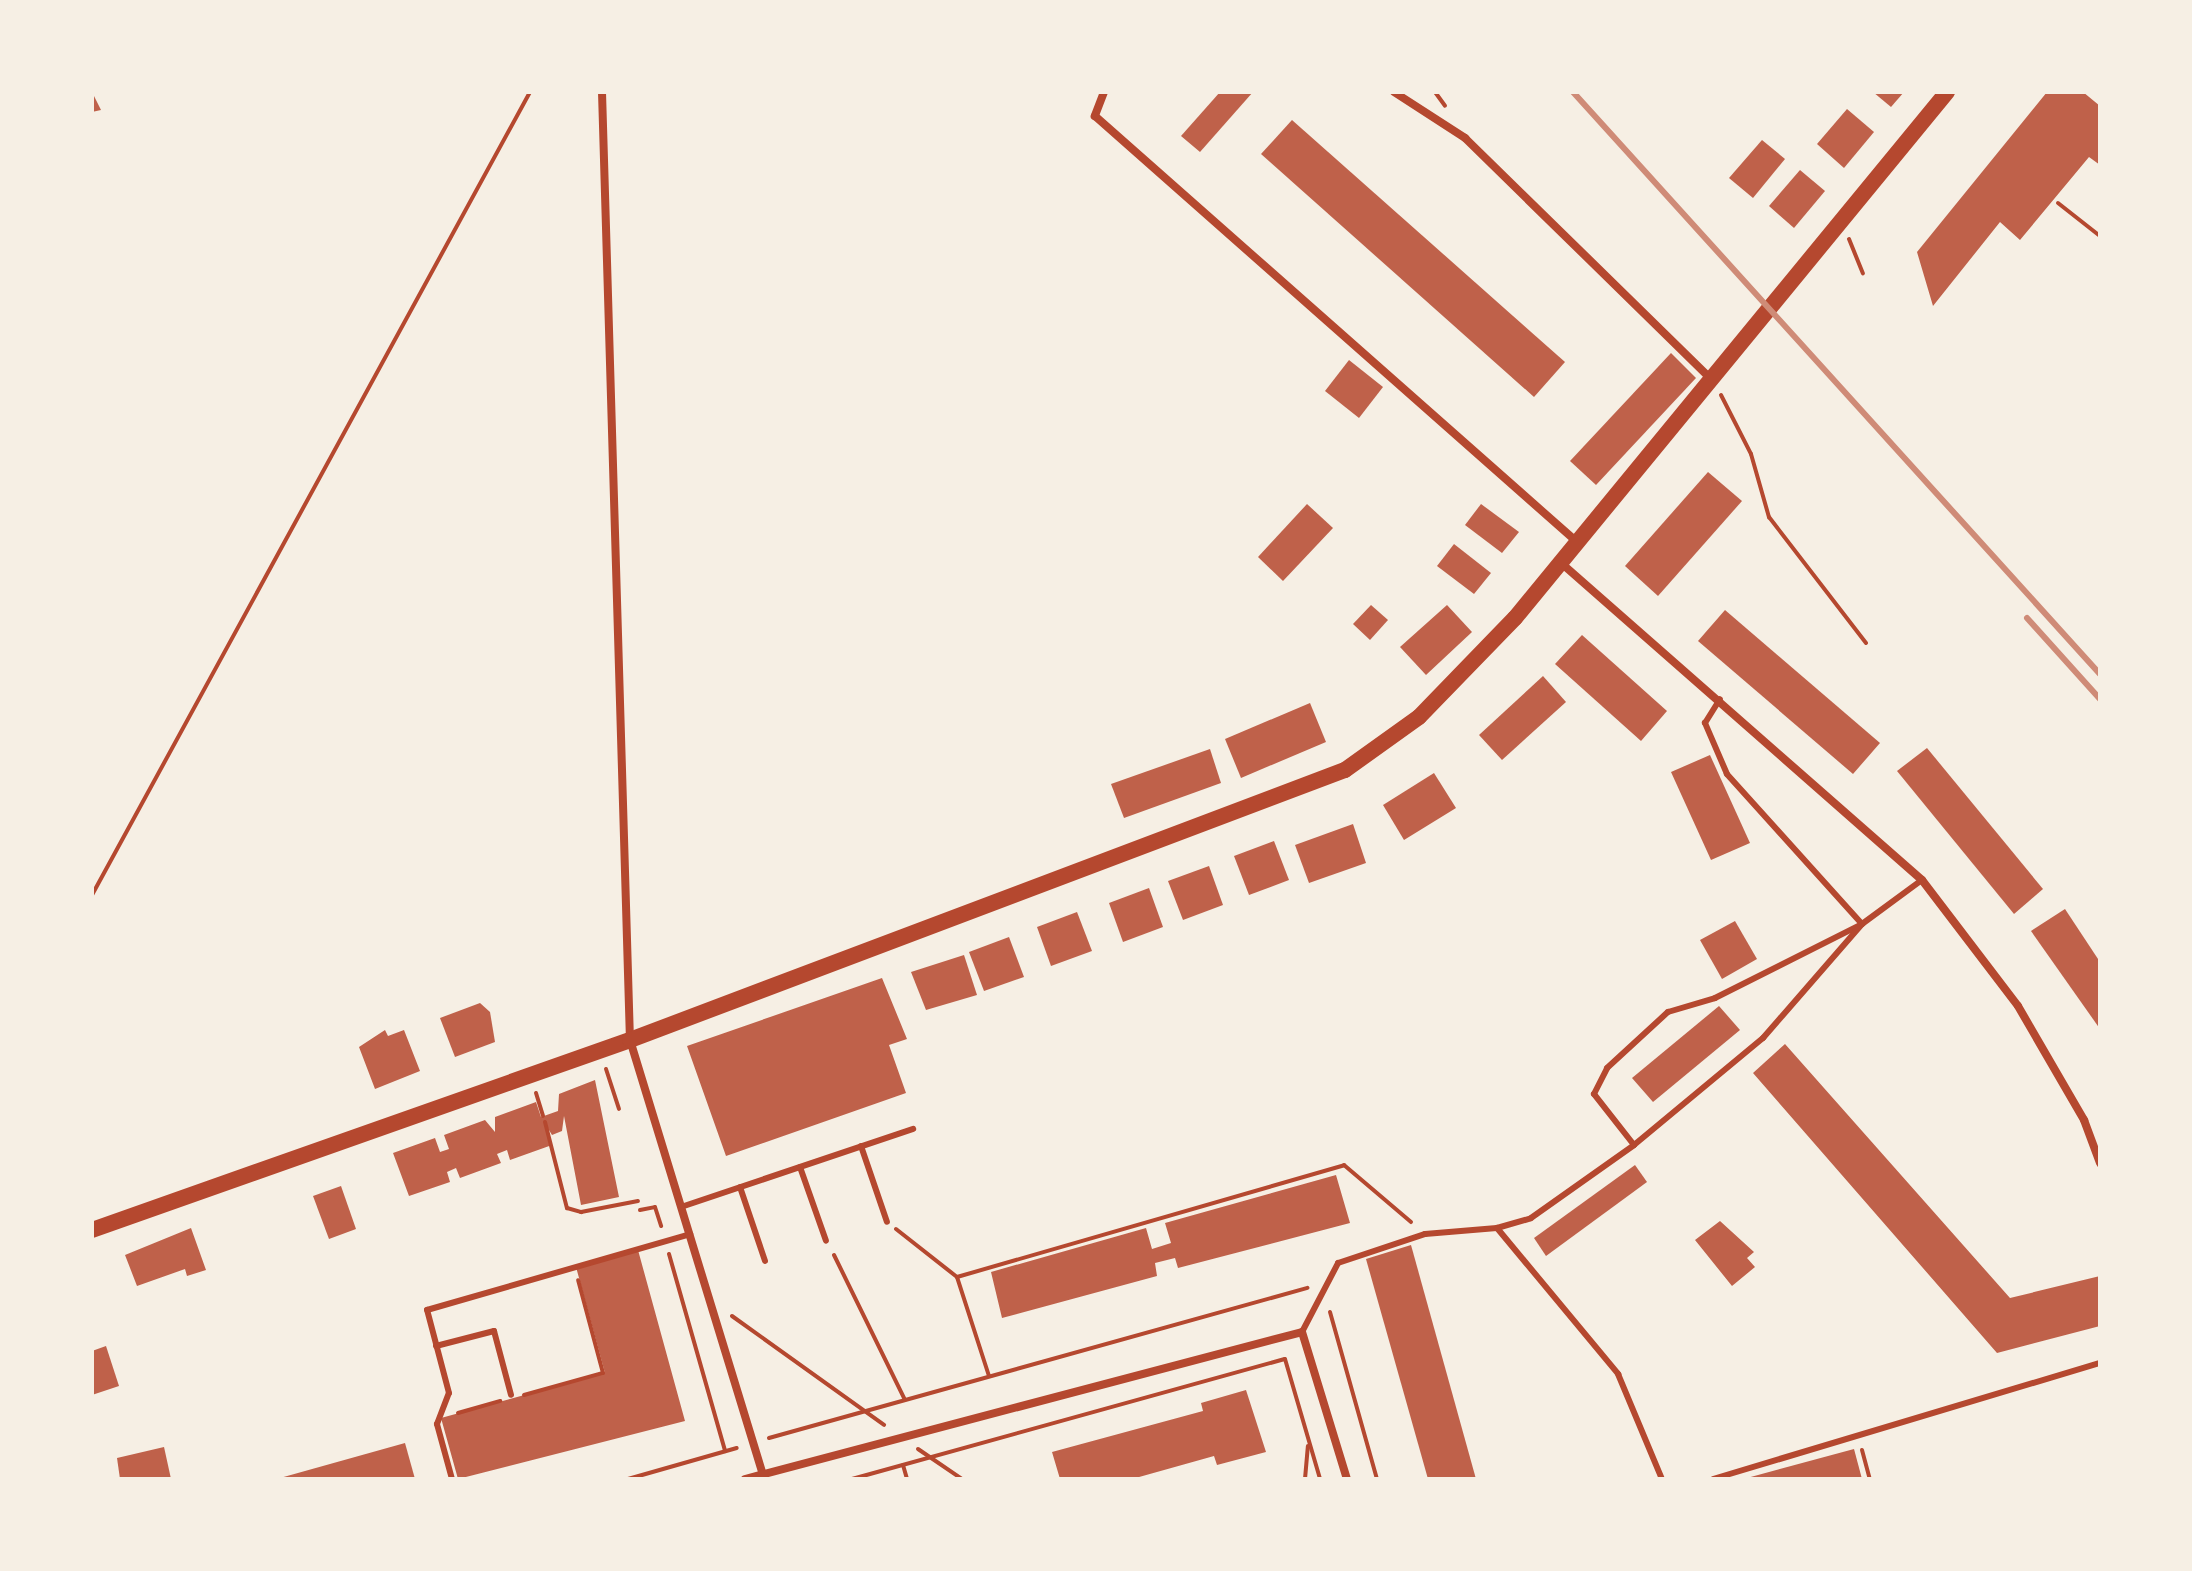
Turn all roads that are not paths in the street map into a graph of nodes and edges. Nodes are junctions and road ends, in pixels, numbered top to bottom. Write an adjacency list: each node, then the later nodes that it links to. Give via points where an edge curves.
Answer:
1 (602, 92): 11 (street)
2 (1104, 92): 6 (street, via 1095,116)
3 (1394, 92): 5 (street, via 1465,138)
4 (1947, 92): 5 (main road)
5 (1714, 383): 6 (main road)
6 (1577, 542): 7 (main road)
7 (1560, 562): 8 (street); 11 (main road, via 1463,676 1345,770)
8 (1720, 699): 9 (street); 10 (lane, via 1705,723 1727,774)
9 (1922, 880): 10 (lane); 15 (street, via 2018,1006 2084,1120)
10 (1862, 924): 13 (lane, via 1763,1038); 13 (lane, via 1715,998 1668,1012 1607,1068 1594,1094)
11 (630, 1040): 18 (street); 21 (main road)
12 (913, 1129): 14 (lane)
13 (1634, 1145): 20 (lane, via 1531,1218)
14 (861, 1146): 16 (lane); 19 (lane)
15 (2100, 1163)
16 (800, 1167): 17 (lane); 23 (lane)
17 (740, 1187): 18 (lane); 24 (lane)
18 (681, 1207): 22 (street)
19 (887, 1222)
20 (1497, 1228): 25 (lane, via 1425,1234 1338,1263); 33 (lane, via 1618,1374)
21 (92, 1230)
22 (690, 1234): 26 (lane, via 427,1310); 29 (street)
23 (826, 1241)
24 (765, 1261)
25 (1302, 1332): 29 (street); 32 (street)
26 (436, 1346): 28 (lane, via 494,1331); 30 (lane, via 449,1393 437,1424)
27 (2100, 1363): 34 (lane)
28 (511, 1395)
29 (763, 1476): 31 (street)
30 (452, 1479)
31 (745, 1479)
32 (1347, 1479)
33 (1662, 1479)
34 (1713, 1479)

